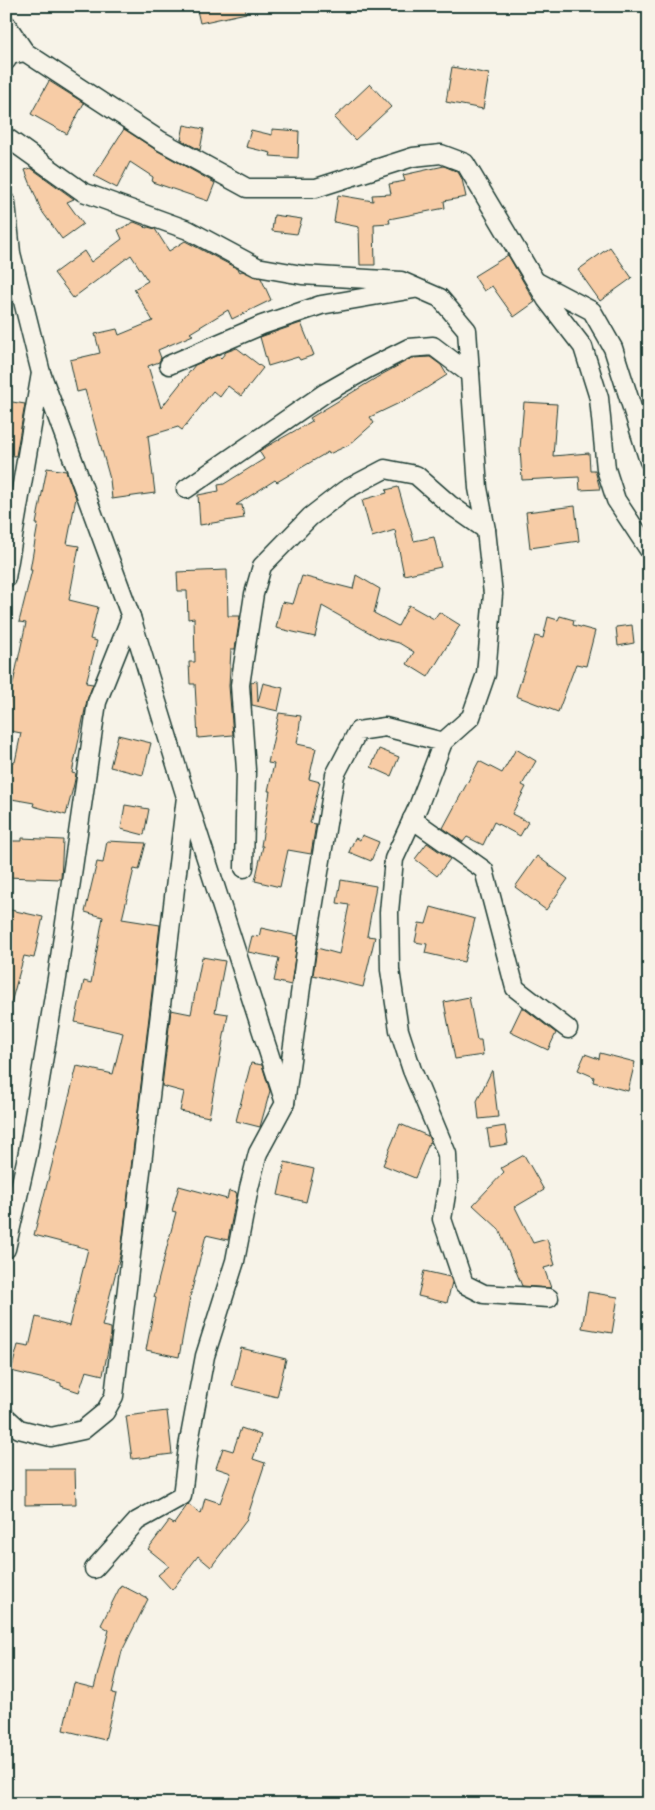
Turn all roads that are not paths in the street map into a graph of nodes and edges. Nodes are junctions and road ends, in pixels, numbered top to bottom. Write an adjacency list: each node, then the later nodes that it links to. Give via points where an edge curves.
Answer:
1 (6, 24): 2 (street)
2 (25, 52): 3 (street, via 10,55); 6 (street, via 161,140 247,188 316,188 413,157 441,154 465,163)
3 (6, 61)
4 (6, 137): 7 (street, via 83,192 188,230 258,267 302,275 401,281)
5 (6, 202): 9 (street, via 11,253)
6 (536, 282): 11 (street, via 592,311 613,348); 14 (street, via 583,347 599,398 606,469 616,500)
7 (417, 288): 8 (street, via 321,305 262,325); 10 (street, via 440,298 467,330)
8 (169, 365)
9 (41, 373): 15 (street); 16 (street)
10 (470, 374): 12 (street, via 433,346 409,348 325,394); 13 (street, via 478,488)
11 (649, 461)
12 (186, 490)
13 (486, 530): 17 (street, via 493,594 486,674 471,717); 20 (street, via 416,475 386,469 345,490 310,517 262,566 254,594 240,685 246,770)
14 (649, 550)
15 (6, 578)
16 (131, 617): 18 (street); 23 (street, via 97,702 49,1026 28,1152)
17 (443, 742): 19 (street); 22 (street, via 385,727 358,731 335,775)
18 (186, 796): 22 (street); 25 (street, via 114,1396 105,1412 83,1430 51,1437 19,1429)
19 (412, 819): 21 (street, via 484,870 515,988); 24 (street, via 394,859 389,912 390,970 399,1030 447,1154 448,1182 442,1219 464,1284 484,1294)
20 (244, 868)
21 (568, 1030)
22 (285, 1103): 26 (street, via 258,1153 235,1261 205,1356 182,1496 137,1521)
23 (6, 1249)
24 (549, 1298)
25 (6, 1417)
26 (94, 1569)

